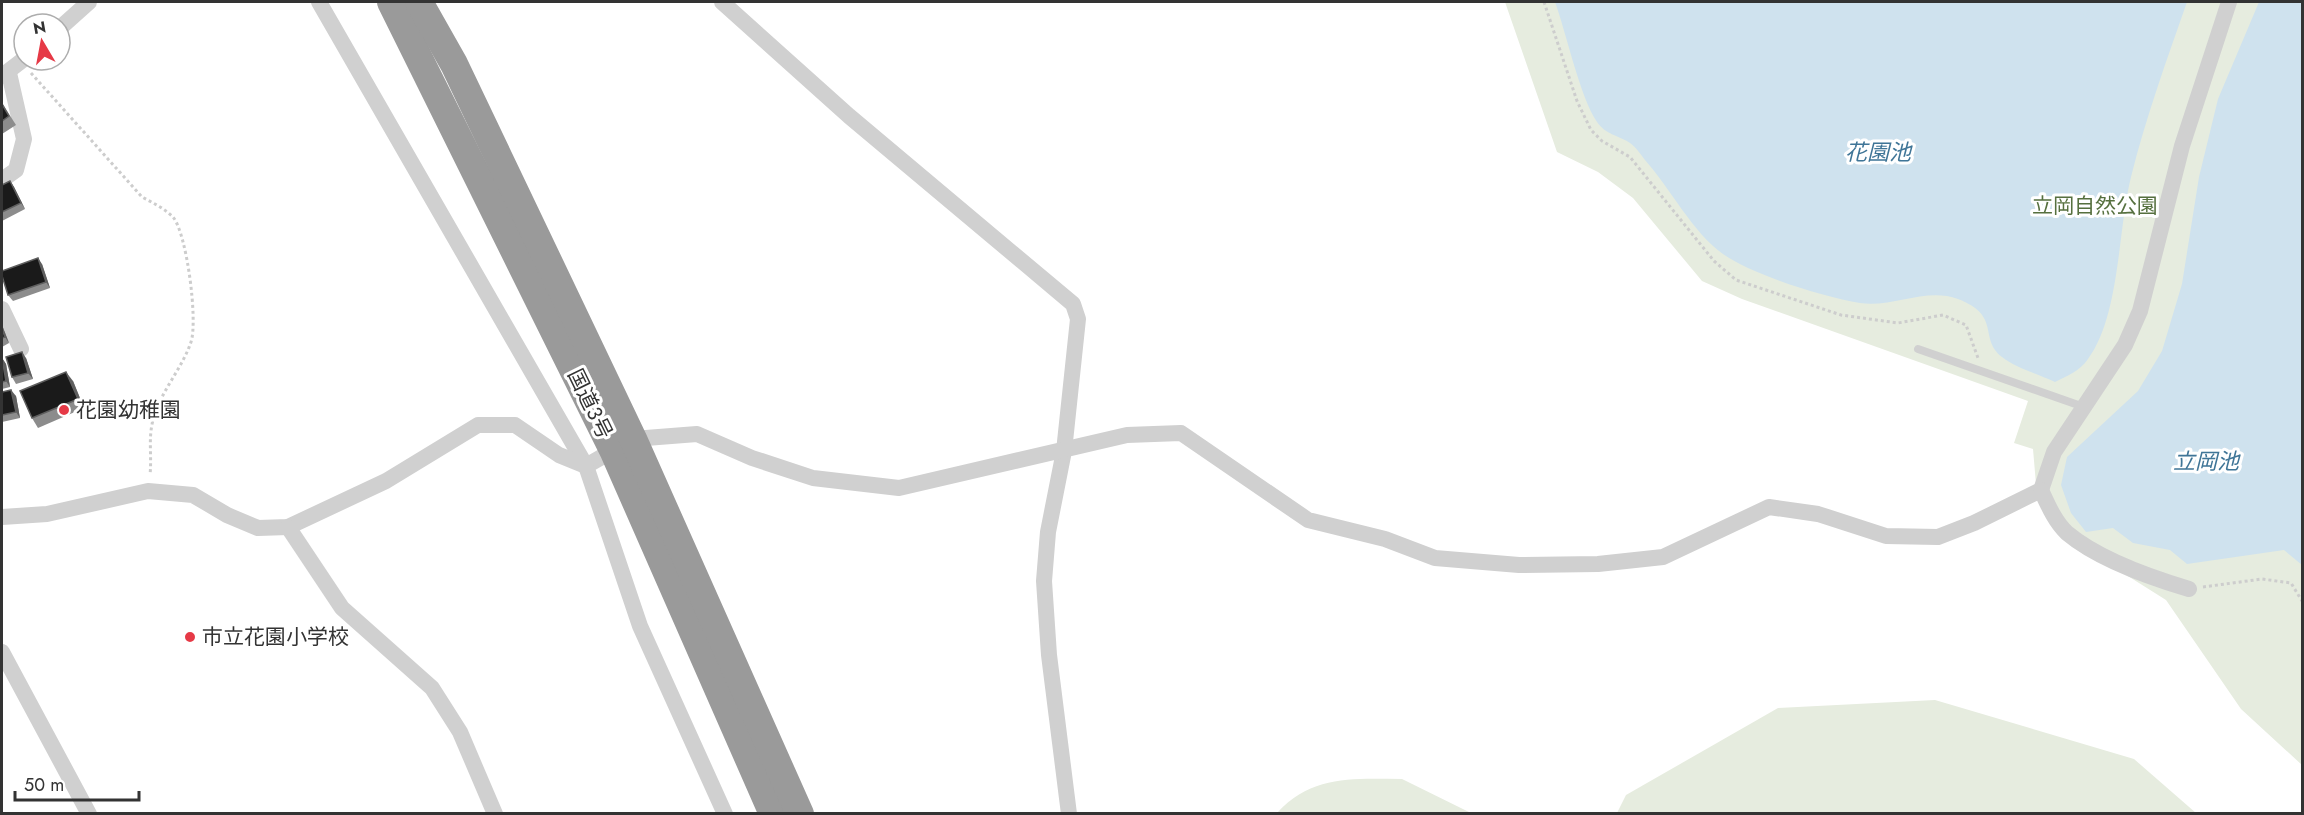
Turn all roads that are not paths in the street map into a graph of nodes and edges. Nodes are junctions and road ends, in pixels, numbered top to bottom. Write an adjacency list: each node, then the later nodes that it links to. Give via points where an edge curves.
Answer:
1 (89, 2): 7 (street)
2 (319, 2): 16 (street)
3 (391, 2): 14 (highway, 国道3号)
4 (419, 2): 14 (highway, 国道3号, via 454,64)
5 (722, 2): 15 (street, via 849,116 1073,304 1078,319)
6 (2229, 2): 13 (street, via 2182,146 2140,310 2125,345)
7 (72, 17)
8 (15, 72): 9 (street, via 24,139 16,170)
9 (2, 180)
10 (2, 309): 11 (street)
11 (21, 349)
12 (1918, 349): 13 (lane)
13 (2084, 407): 17 (street, via 2054,452)
14 (623, 446): 15 (street, via 697,434 813,478 899,488); 16 (street); 25 (highway, 国道3号); 26 (highway, 国道3号)
15 (1064, 451): 17 (street, via 1127,435 1181,433 1308,520 1385,538 1435,558 1519,566 1663,557 1769,507 1818,514 1886,536 1938,537); 27 (street, via 1048,532 1044,581)
16 (586, 466): 19 (street, via 559,455 515,425 478,425 386,481); 24 (street, via 640,626)
17 (2041, 490): 20 (street, via 2056,521 2068,533 2107,557)
18 (2, 518): 19 (street, via 47,514 148,491 193,495 258,528)
19 (288, 527): 23 (street, via 342,608 432,688 460,732)
20 (2189, 589)
21 (2, 652): 22 (street)
22 (89, 813)
23 (495, 813)
24 (725, 813)
25 (773, 813)
26 (800, 813)
27 (1069, 813)

